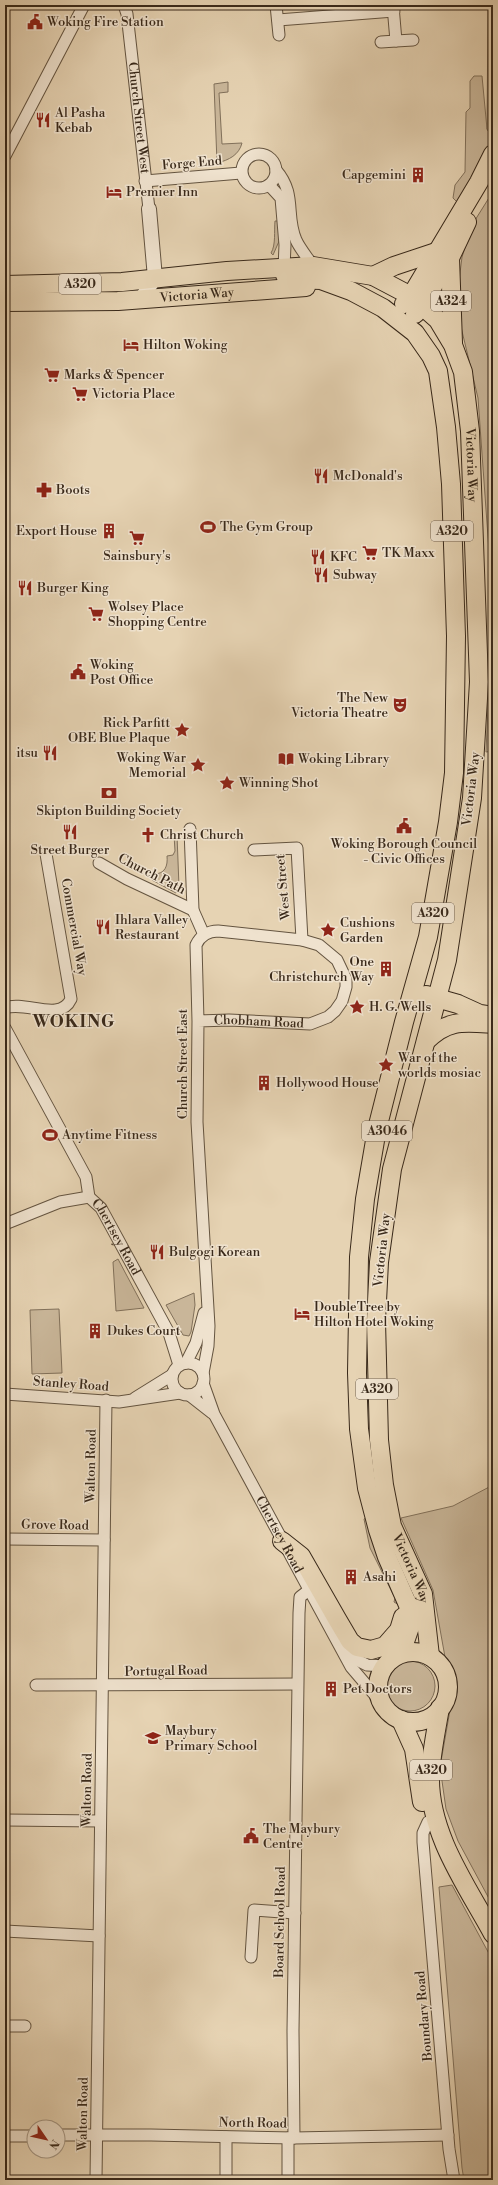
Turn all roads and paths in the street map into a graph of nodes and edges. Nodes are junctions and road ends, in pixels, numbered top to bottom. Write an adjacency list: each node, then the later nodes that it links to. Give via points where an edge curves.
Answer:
1 (84, 5): 12 (street)
2 (124, 5): 16 (street, Church Street West)
3 (276, 5): 6 (street)
4 (393, 8): 5 (street); 9 (street)
5 (332, 10): 6 (street)
6 (278, 20): 7 (street)
7 (279, 35)
8 (413, 40): 9 (street)
9 (396, 41): 10 (street)
10 (381, 42)
11 (493, 154): 18 (main road, A324)
12 (5, 156)
13 (276, 170): 14 (street, Forge End, via 270,158 259,154 244,162); 17 (street, via 275,178); 21 (street, Forge End, via 285,182 291,202 296,240)
14 (241, 173): 16 (street, Forge End); 17 (street, Forge End, via 249,186 259,189)
15 (493, 176): 18 (main road, A324)
16 (145, 181): 19 (street, Church Street West)
17 (269, 185): 22 (street, via 281,198)
18 (471, 204): 20 (main road, A324)
19 (150, 209): 24 (street, Church Street West)
20 (443, 255): 23 (main road, via 394,266); 28 (main road, A324); 31 (main road, A324)
21 (313, 266): 22 (main road, Victoria Way / A320); 23 (main road, Victoria Way / A320)
22 (284, 268): 24 (main road, Victoria Way / A320); 26 (main road, Victoria Way, via 289,279 321,280)
23 (374, 276): 28 (main road, Victoria Way / A320)
24 (155, 278): 25 (main road, A320, via 122,282); 27 (street)
25 (5, 286)
26 (336, 287): 27 (main road, Victoria Way / A320); 30 (main road, Victoria Way / A320, via 351,291)
27 (147, 298): 29 (main road, A320, via 118,301)
28 (417, 300): 30 (main road, A324); 31 (main road, Victoria Way / A320, via 438,320)
29 (5, 302)
30 (400, 320): 40 (main road, Victoria Way / A320, via 415,333 438,371 451,484 456,636 454,773 428,937)
31 (453, 345): 39 (main road, Victoria Way / A320, via 465,383 470,431 480,682 472,798)
32 (190, 829): 36 (street)
33 (254, 850): 38 (street, West Street, via 297,848)
34 (46, 854): 42 (street, Commercial Way, via 71,995 63,1009 16,1005)
35 (99, 863): 36 (street, Church Path)
36 (193, 910): 37 (street)
37 (204, 935): 38 (street, via 218,931); 43 (street, Church Street East, via 196,949)
38 (302, 940): 43 (street, Chobham Road, via 319,945 328,951 342,969 346,979 339,1007 328,1017 310,1024)
39 (447, 960): 40 (main road, Victoria Way / A320); 41 (main road, A320, via 449,984 458,1001)
40 (425, 1004): 41 (main road); 44 (main road); 46 (main road, Victoria Way / A320); 49 (main road, Victoria Way / A3046, via 394,1104 369,1230)
41 (465, 1007): 44 (main road, A320)
42 (5, 1008)
43 (198, 1021): 50 (street, Church Street East, via 197,1122)
44 (492, 1022): 46 (main road, via 448,1024)
45 (5, 1028): 47 (street, Chertsey Road, via 86,1177)
46 (426, 1041): 66 (main road, Victoria Way / A320, via 392,1169 379,1262 376,1321 379,1440 384,1485 392,1526 423,1594)
47 (89, 1198): 48 (street, via 60,1202); 51 (street, Chertsey Road, via 101,1208 158,1311)
48 (5, 1224)
49 (360, 1257): 63 (main road, Victoria Way / A320, via 357,1373 359,1429 367,1488 378,1530)
50 (206, 1304): 51 (street, Church Street East, via 196,1343); 53 (street, Church Street East, via 209,1337)
51 (183, 1364): 52 (street); 53 (street, via 198,1366)
52 (172, 1375): 55 (street, via 172,1383); 56 (street, Stanley Road)
53 (203, 1378): 55 (street, via 198,1391); 58 (street, Chertsey Road)
54 (5, 1394): 57 (street, Stanley Road)
55 (184, 1394): 56 (street, Stanley Road); 58 (street, Chertsey Road)
56 (134, 1398): 57 (street, Stanley Road, via 119,1402)
57 (106, 1400): 60 (street, Walton Road)
58 (214, 1414): 61 (street, Chertsey Road)
59 (5, 1539): 60 (street, Grove Road)
60 (104, 1540): 70 (street, Walton Road)
61 (282, 1541): 62 (street, Chertsey Road); 63 (main road, via 301,1556 337,1619 357,1647 377,1649 394,1637 402,1623)
62 (309, 1590): 65 (street, Chertsey Road); 68 (street, Board School Road, via 300,1597)
63 (404, 1596): 64 (main road, Victoria Way / A320, via 411,1624)
64 (402, 1653): 66 (main road); 67 (main road)
65 (345, 1654): 67 (street, via 367,1665); 71 (street, Chertsey Road, via 358,1676)
66 (430, 1656): 72 (main road, A320, via 444,1670 447,1680 445,1700)
67 (385, 1666): 71 (main road, via 378,1682)
68 (297, 1684): 70 (street, Portugal Road); 77 (street, Board School Road)
69 (36, 1685): 70 (street, Portugal Road)
70 (103, 1686): 75 (street, Walton Road)
71 (380, 1701): 73 (main road, A320, via 386,1710)
72 (440, 1708): 73 (main road, via 424,1720); 76 (main road, A320, via 430,1778 433,1806)
73 (401, 1720): 76 (main road, A320, via 414,1749 420,1796)
74 (5, 1820): 75 (street)
75 (100, 1821): 80 (street, Walton Road)
76 (432, 1835): 79 (main road, A320, via 453,1860); 86 (street, Boundary Road)
77 (295, 1913): 81 (street, via 254,1910); 90 (street, Board School Road)
78 (5, 1930): 80 (street)
79 (493, 1934)
80 (99, 1936): 85 (street, Walton Road)
81 (251, 1957)
82 (5, 2026): 83 (street)
83 (25, 2026)
84 (66, 2135): 85 (street, North Road)
85 (96, 2135): 89 (street, North Road); 91 (street, Walton Road)
86 (448, 2135): 90 (street, North Road); 94 (street, Boundary Road)
87 (5, 2136): 88 (street)
88 (26, 2136)
89 (226, 2137): 90 (street, North Road); 92 (street)
90 (291, 2138): 93 (street, Board School Road)
91 (96, 2180)
92 (226, 2180)
93 (288, 2180)
94 (454, 2180)

